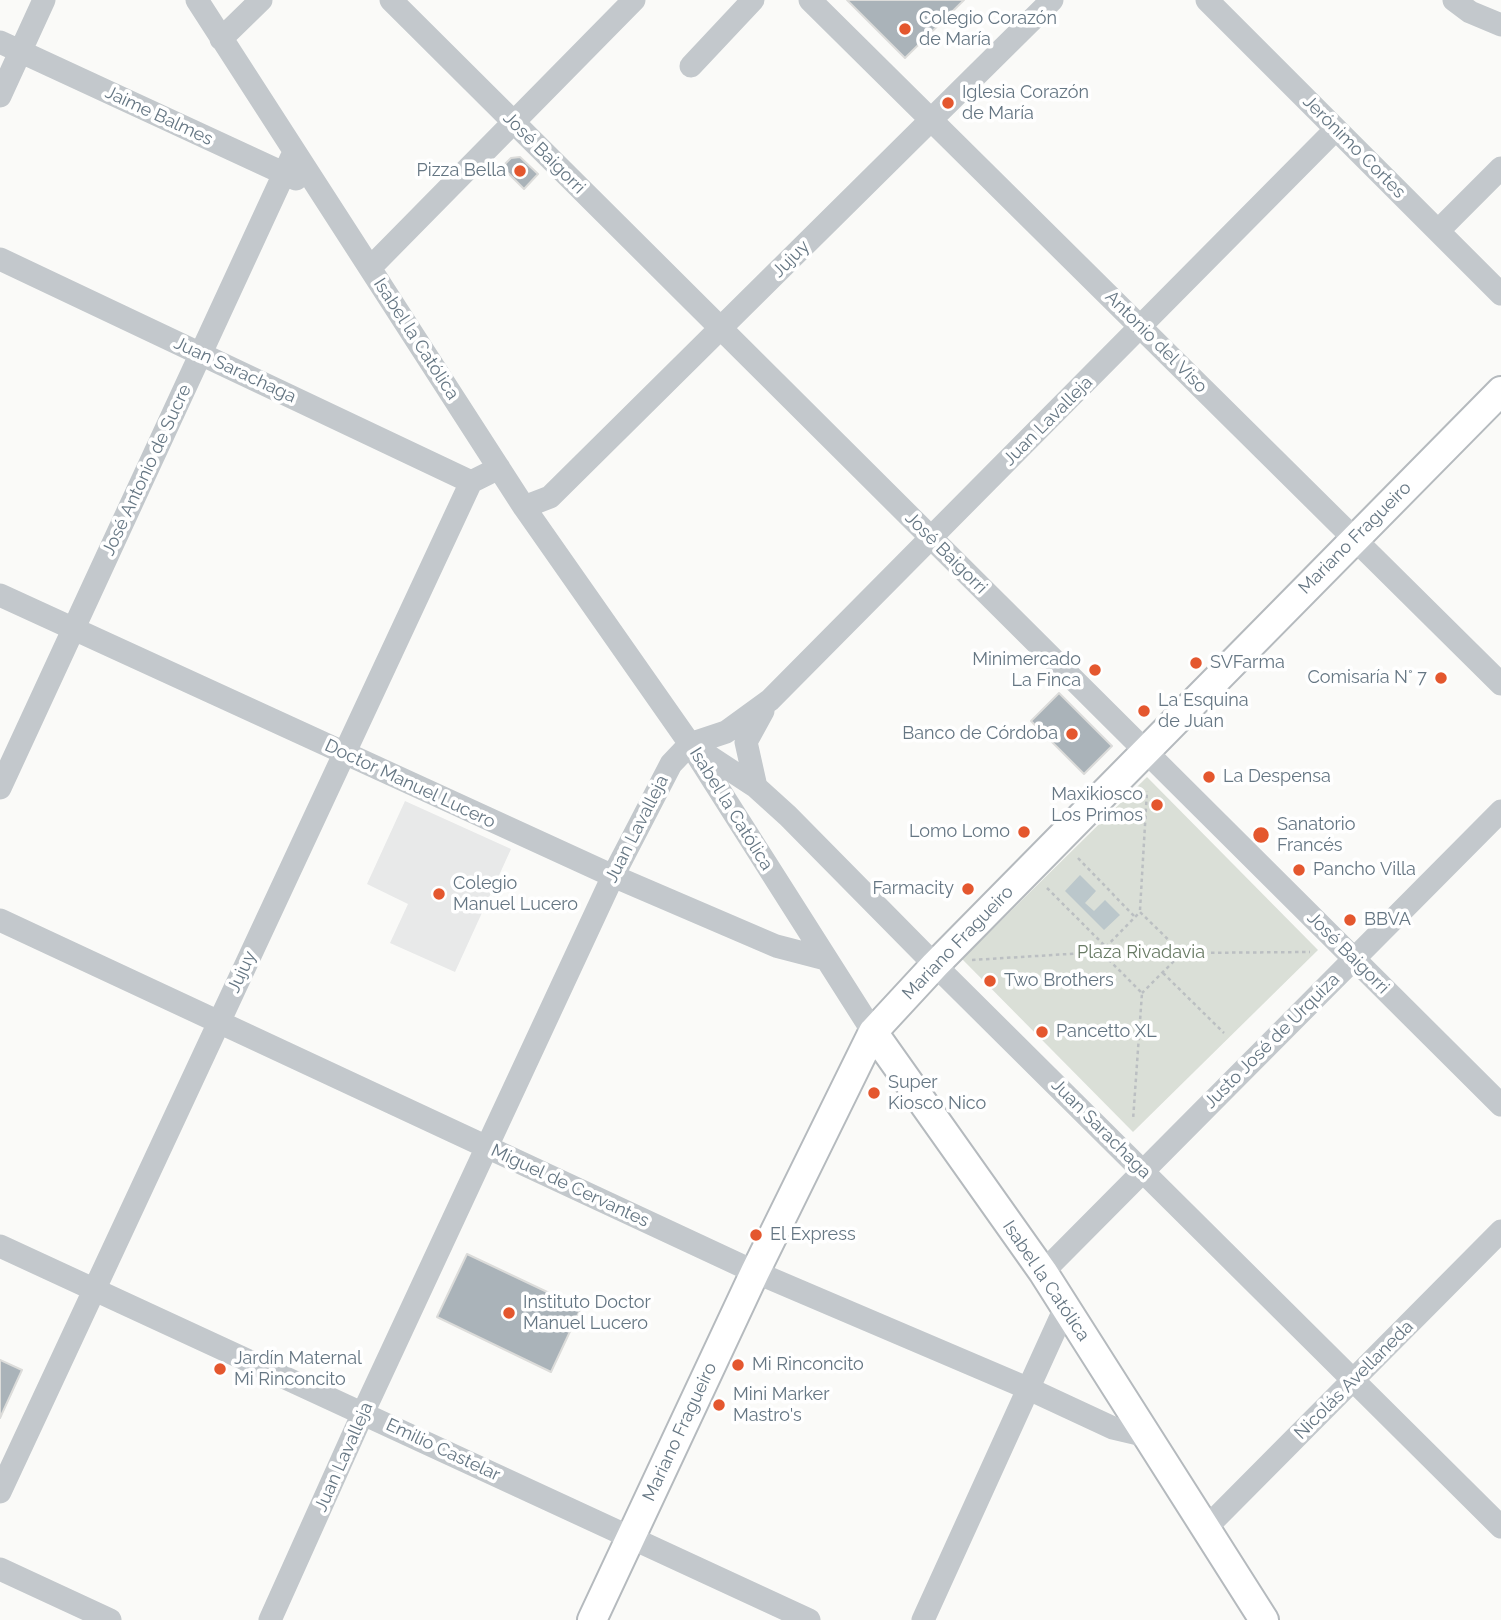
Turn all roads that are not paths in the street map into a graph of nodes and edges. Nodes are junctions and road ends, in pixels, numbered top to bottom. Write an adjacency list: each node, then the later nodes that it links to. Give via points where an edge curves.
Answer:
1 (44, 0): 13 (street)
2 (197, 0): 12 (street, Isabel la Católica)
3 (261, 0): 12 (street)
4 (391, 0): 17 (street, José Baigorri)
5 (634, 0): 17 (street)
6 (753, 0): 14 (street)
7 (810, 0): 16 (street, Antonio del Viso)
8 (1052, 0): 16 (street, Jujuy)
9 (1207, 0): 18 (street, Jerónimo Cortes)
10 (1453, 1): 11 (street)
11 (1501, 25)
12 (221, 39): 19 (street, Isabel la Católica)
13 (10, 47): 15 (street); 21 (street, Jaime Balmes)
14 (691, 66)
15 (0, 96)
16 (931, 120): 27 (street, Antonio del Viso); 28 (street, Jujuy)
17 (513, 123): 25 (street); 28 (street, José Baigorri)
18 (1336, 129): 23 (street, Jerónimo Cortes); 27 (street, Juan Lavalleja)
19 (294, 152): 21 (street, José Antonio de Sucre); 22 (street, Isabel la Católica)
20 (1501, 167): 23 (street)
21 (285, 174): 22 (street, Jaime Balmes); 29 (street, José Antonio de Sucre)
22 (319, 189): 25 (street, Isabel la Católica)
23 (1439, 230): 26 (street, Jerónimo Cortes)
24 (0, 259): 29 (street, Juan Sarachaga)
25 (370, 268): 31 (street, Isabel la Católica)
26 (1501, 294)
27 (1140, 327): 34 (street, Juan Lavalleja); 35 (street, Antonio del Viso)
28 (720, 329): 33 (street, Jujuy, via 550,497); 34 (street, José Baigorri)
29 (201, 354): 32 (street, Juan Sarachaga); 37 (street, José Antonio de Sucre)
30 (1501, 391): 35 (main road, Mariano Fragueiro)
31 (499, 468): 32 (street); 33 (street, Isabel la Católica)
32 (471, 482): 42 (street, Jujuy)
33 (524, 507): 40 (street, Isabel la Católica)
34 (931, 539): 39 (street, Juan Lavalleja); 41 (street, José Baigorri)
35 (1355, 539): 38 (street, Antonio del Viso); 41 (main road, Mariano Fragueiro)
36 (0, 594): 37 (street, Doctor Manuel Lucero)
37 (74, 629): 42 (street, Doctor Manuel Lucero); 43 (street, José Antonio de Sucre)
38 (1501, 684)
39 (771, 700): 40 (street, Juan Lavalleja, via 726,732); 44 (street, via 746,742)
40 (690, 744): 44 (street, Juan Sarachaga); 47 (street, Isabel la Católica); 48 (street, Juan Lavalleja, via 663,777)
41 (1145, 752): 51 (street, José Baigorri); 52 (main road, Mariano Fragueiro)
42 (344, 753): 48 (street, Doctor Manuel Lucero); 53 (street, Jujuy)
43 (2, 779)
44 (755, 786): 46 (street, Juan Sarachaga)
45 (1501, 811): 51 (street, Justo José de Urquiza)
46 (788, 816): 47 (street, via 763,816); 52 (street, Juan Sarachaga)
47 (753, 844): 50 (street, Isabel la Católica)
48 (613, 876): 50 (street, Doctor Manuel Lucero, via 776,946); 56 (street, Juan Lavalleja)
49 (0, 920): 53 (street, Miguel de Cervantes)
50 (826, 959): 54 (street, Isabel la Católica)
51 (1354, 959): 55 (street, José Baigorri); 57 (street, Justo José de Urquiza)
52 (935, 965): 54 (main road, Mariano Fragueiro); 57 (street, Juan Sarachaga)
53 (219, 1022): 56 (street, Miguel de Cervantes); 62 (street, Jujuy)
54 (873, 1032): 60 (main road, Mariano Fragueiro); 61 (main road, Isabel la Católica)
55 (1501, 1105)
56 (487, 1147): 60 (street, Miguel de Cervantes); 66 (street, Juan Lavalleja)
57 (1143, 1171): 61 (street, Justo José de Urquiza); 64 (street, Juan Sarachaga)
58 (1501, 1231): 64 (street, Nicolás Avellaneda)
59 (0, 1246): 62 (street, Emilio Castelar)
60 (755, 1272): 65 (street, Miguel de Cervantes); 71 (main road, Mariano Fragueiro)
61 (1043, 1272): 63 (main road, Isabel la Católica)
62 (94, 1289): 66 (street, Emilio Castelar); 68 (street, Jujuy)
63 (1065, 1308): 65 (street); 67 (main road, Isabel la Católica)
64 (1354, 1380): 69 (street, Juan Sarachaga); 70 (street, Nicolás Avellaneda)
65 (1027, 1388): 67 (street, Miguel de Cervantes, via 1113,1429); 78 (street)
66 (363, 1413): 71 (street, Emilio Castelar); 75 (street, Juan Lavalleja)
67 (1147, 1436): 70 (main road, Isabel la Católica)
68 (0, 1492)
69 (1501, 1527)
70 (1206, 1528): 73 (main road, Isabel la Católica)
71 (631, 1537): 76 (main road, Mariano Fragueiro); 77 (street, Emilio Castelar)
72 (0, 1569): 74 (street)
73 (1255, 1615)
74 (110, 1620)
75 (270, 1620)
76 (592, 1620)
77 (809, 1620)
78 (923, 1620)

